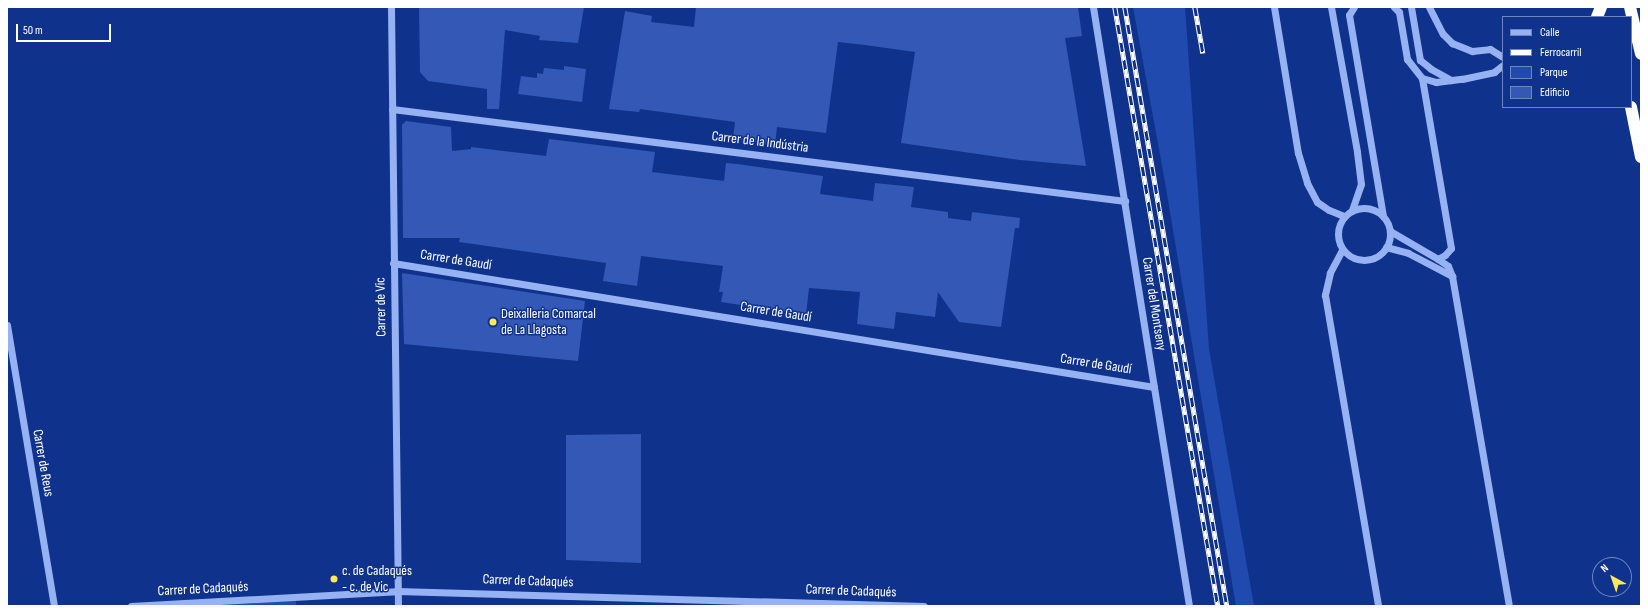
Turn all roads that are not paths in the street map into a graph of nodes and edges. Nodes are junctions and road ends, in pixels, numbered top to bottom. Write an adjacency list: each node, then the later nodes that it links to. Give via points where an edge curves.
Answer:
1 (390, 7): 16 (street, Carrer de Vic)
2 (1093, 7): 18 (street, Carrer del Montseny)
3 (1274, 7): 20 (street, via 1298,153 1307,183 1317,202)
4 (1331, 7): 19 (street, via 1361,184)
5 (1354, 7): 21 (street, via 1348,15)
6 (1394, 7): 13 (street, via 1399,12 1407,59)
7 (1411, 7): 14 (street, via 1420,60)
8 (1428, 7): 11 (street, via 1443,34 1452,42 1472,51 1490,50)
9 (1630, 7): 10 (highway)
10 (1641, 54)
11 (1502, 57)
12 (1502, 66): 14 (street, via 1494,72)
13 (1422, 78): 14 (street, via 1436,82); 25 (street, via 1451,248)
14 (1452, 80)
15 (1631, 108): 17 (highway)
16 (392, 109): 18 (street, Carrer de la Indústria); 26 (street, Carrer de Vic)
17 (1641, 157)
18 (1124, 202): 29 (street, Carrer del Montseny)
19 (1352, 210): 20 (street); 21 (street, via 1369,208)
20 (1344, 216): 24 (street, via 1337,232)
21 (1383, 216): 22 (street)
22 (1390, 231): 23 (street); 25 (street)
23 (1386, 247): 24 (street, via 1375,258 1366,260 1353,258); 27 (street, via 1408,253)
24 (1342, 250): 38 (street, via 1330,273 1325,295)
25 (1438, 259): 27 (street, via 1448,266)
26 (394, 263): 29 (street, Carrer de Gaudí); 30 (street, Carrer de Vic)
27 (1452, 276): 39 (street)
28 (7, 325): 32 (street, Carrer de Reus)
29 (1154, 387): 37 (street, Carrer del Montseny)
30 (397, 590): 31 (street, Carrer de Cadaqués); 35 (street, Carrer de Vic); 36 (street, Carrer de Cadaqués)
31 (298, 597): 33 (street, Carrer de Cadaqués); 34 (street)
32 (54, 606)
33 (131, 606)
34 (298, 606)
35 (398, 606)
36 (924, 606)
37 (1189, 606)
38 (1378, 606)
39 (1509, 606)

